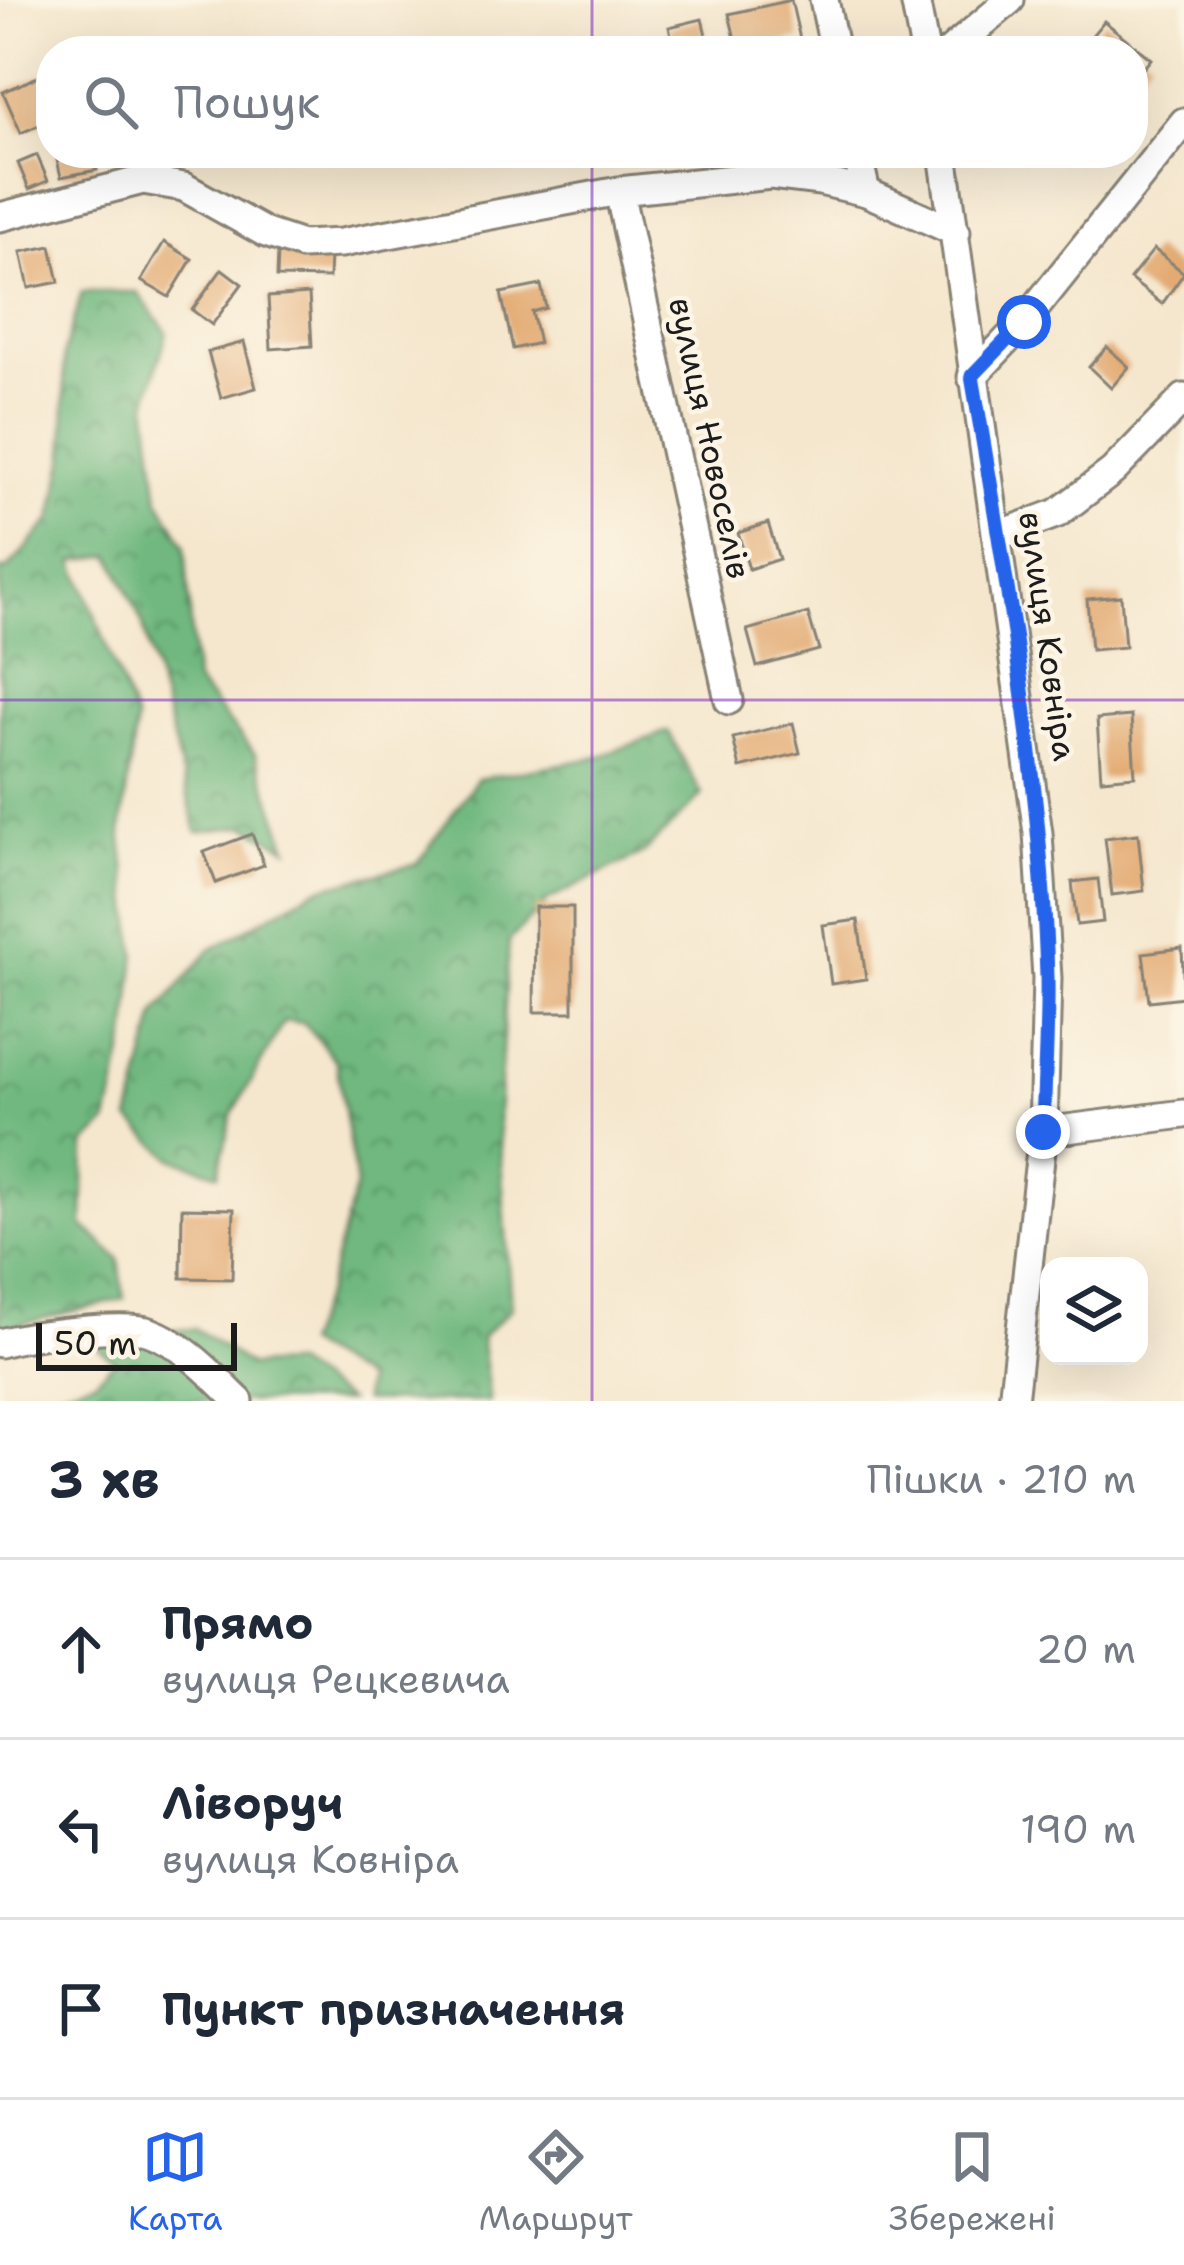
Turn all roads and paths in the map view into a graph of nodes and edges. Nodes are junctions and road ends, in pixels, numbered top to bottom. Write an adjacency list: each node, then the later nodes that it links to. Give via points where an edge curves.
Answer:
1 (824, 0): 4 (street)
2 (915, 0): 5 (street)
3 (1010, 0): 6 (street)
4 (832, 36)
5 (922, 36)
6 (968, 36)
7 (1184, 122): 8 (street)
8 (1148, 167)
9 (860, 168): 13 (street)
10 (945, 168): 15 (street, вулиця Ковніра)
11 (1147, 168): 16 (street)
12 (619, 191): 13 (street, via 771,175); 14 (street, via 341,244 302,244 184,187 143,180); 19 (street, вулиця Новоселів)
13 (866, 193): 15 (street)
14 (0, 217)
15 (956, 232): 16 (street, вулиця Ковніра)
16 (972, 376): 18 (street, вулиця Ковніра)
17 (1184, 398): 18 (street, via 1113,471 1058,513)
18 (999, 535): 21 (street, вулиця Ковніра, via 1038,833 1047,978)
19 (729, 700)
20 (1184, 1114): 21 (street)
21 (1043, 1132): 24 (street, вулиця Ковніра)
22 (0, 1342): 23 (street, via 33,1333 147,1330)
23 (239, 1401)
24 (1013, 1401)

